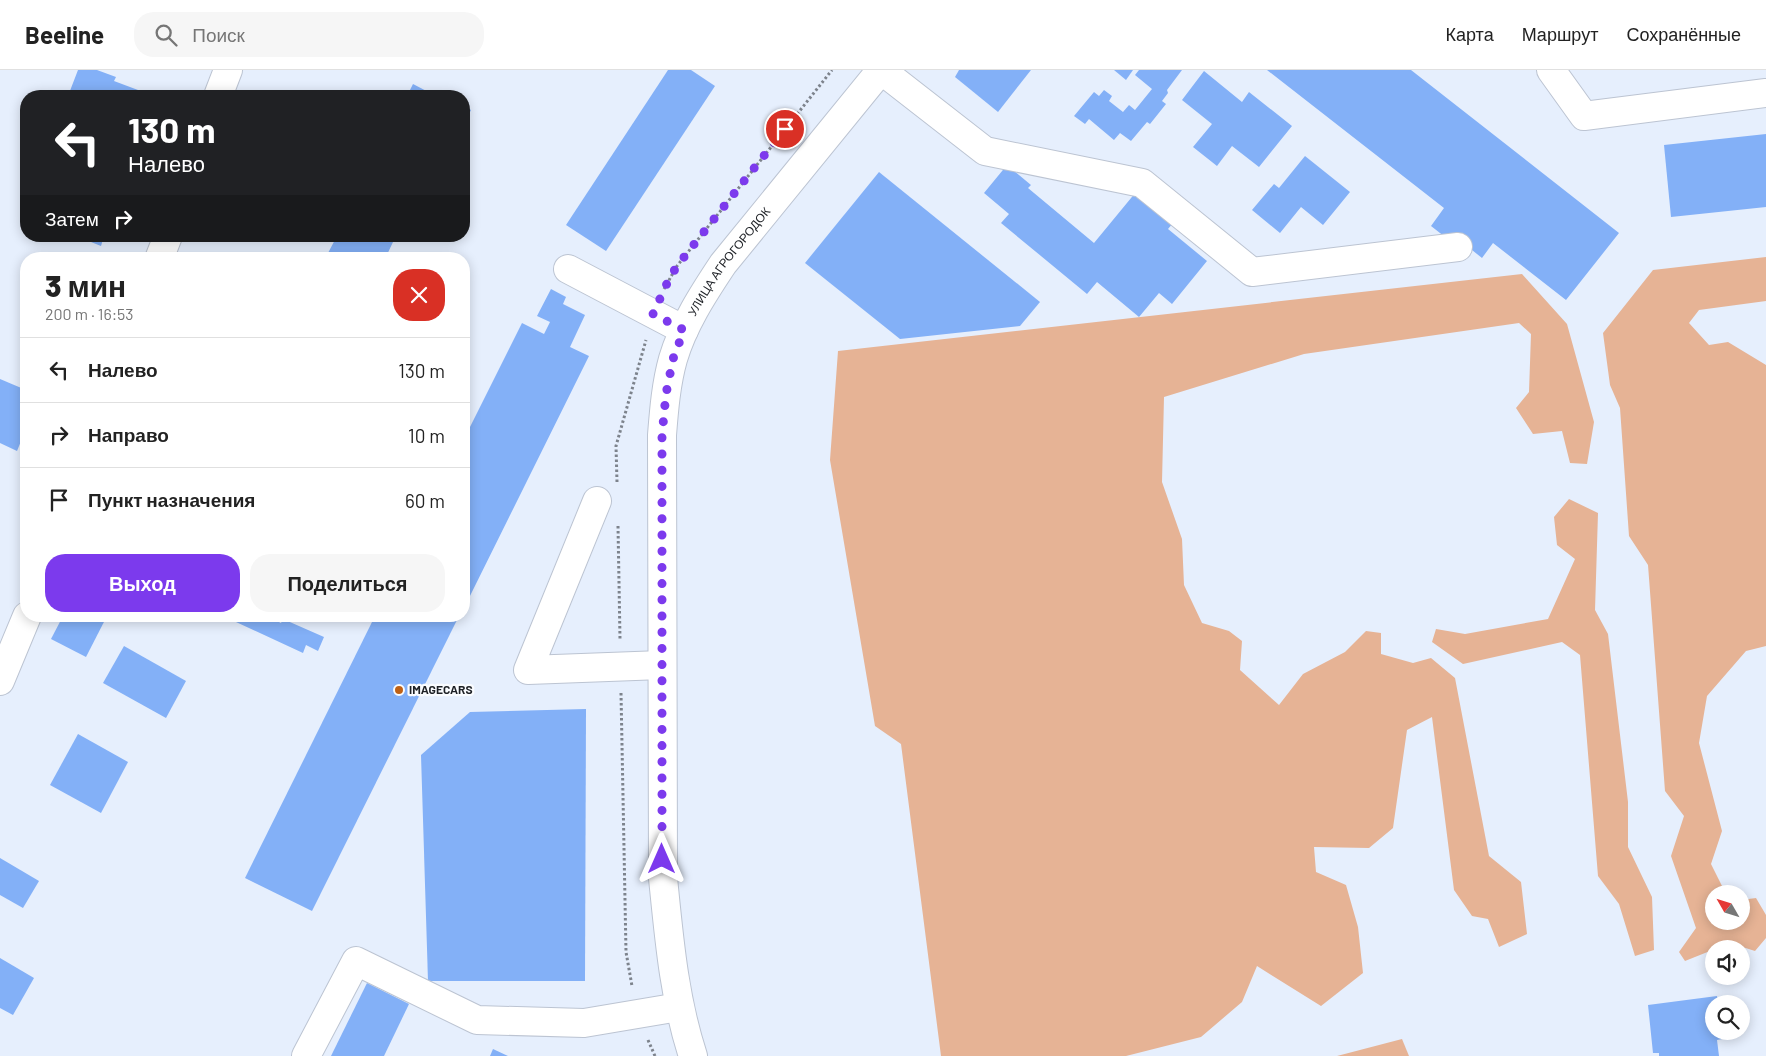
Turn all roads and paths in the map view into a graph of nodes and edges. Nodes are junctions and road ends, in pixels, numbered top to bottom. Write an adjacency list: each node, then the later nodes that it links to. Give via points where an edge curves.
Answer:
1 (228, 70): 5 (street)
2 (832, 70): 9 (path, via 677,266)
3 (881, 70): 7 (street, via 985,151 1142,183 1252,272); 10 (street, УЛИЦА АГРОГОРОДОК, via 723,264)
4 (1551, 70): 6 (street, via 1584,116)
5 (220, 90)
6 (1766, 93)
7 (1458, 247)
8 (568, 269): 9 (street)
9 (653, 314): 10 (street)
10 (684, 330): 13 (street, УЛИЦА АГРОГОРОДОК, via 673,359 662,435)
11 (597, 501): 13 (street, via 528,670)
12 (25, 622): 14 (street)
13 (662, 665): 15 (street, УЛИЦА АГРОГОРОДОК, via 662,878)
14 (0, 681)
15 (680, 1007): 16 (street, via 584,1023 477,1020 356,961); 17 (street, УЛИЦА АГРОГОРОДОК)
16 (306, 1056)
17 (693, 1056)

